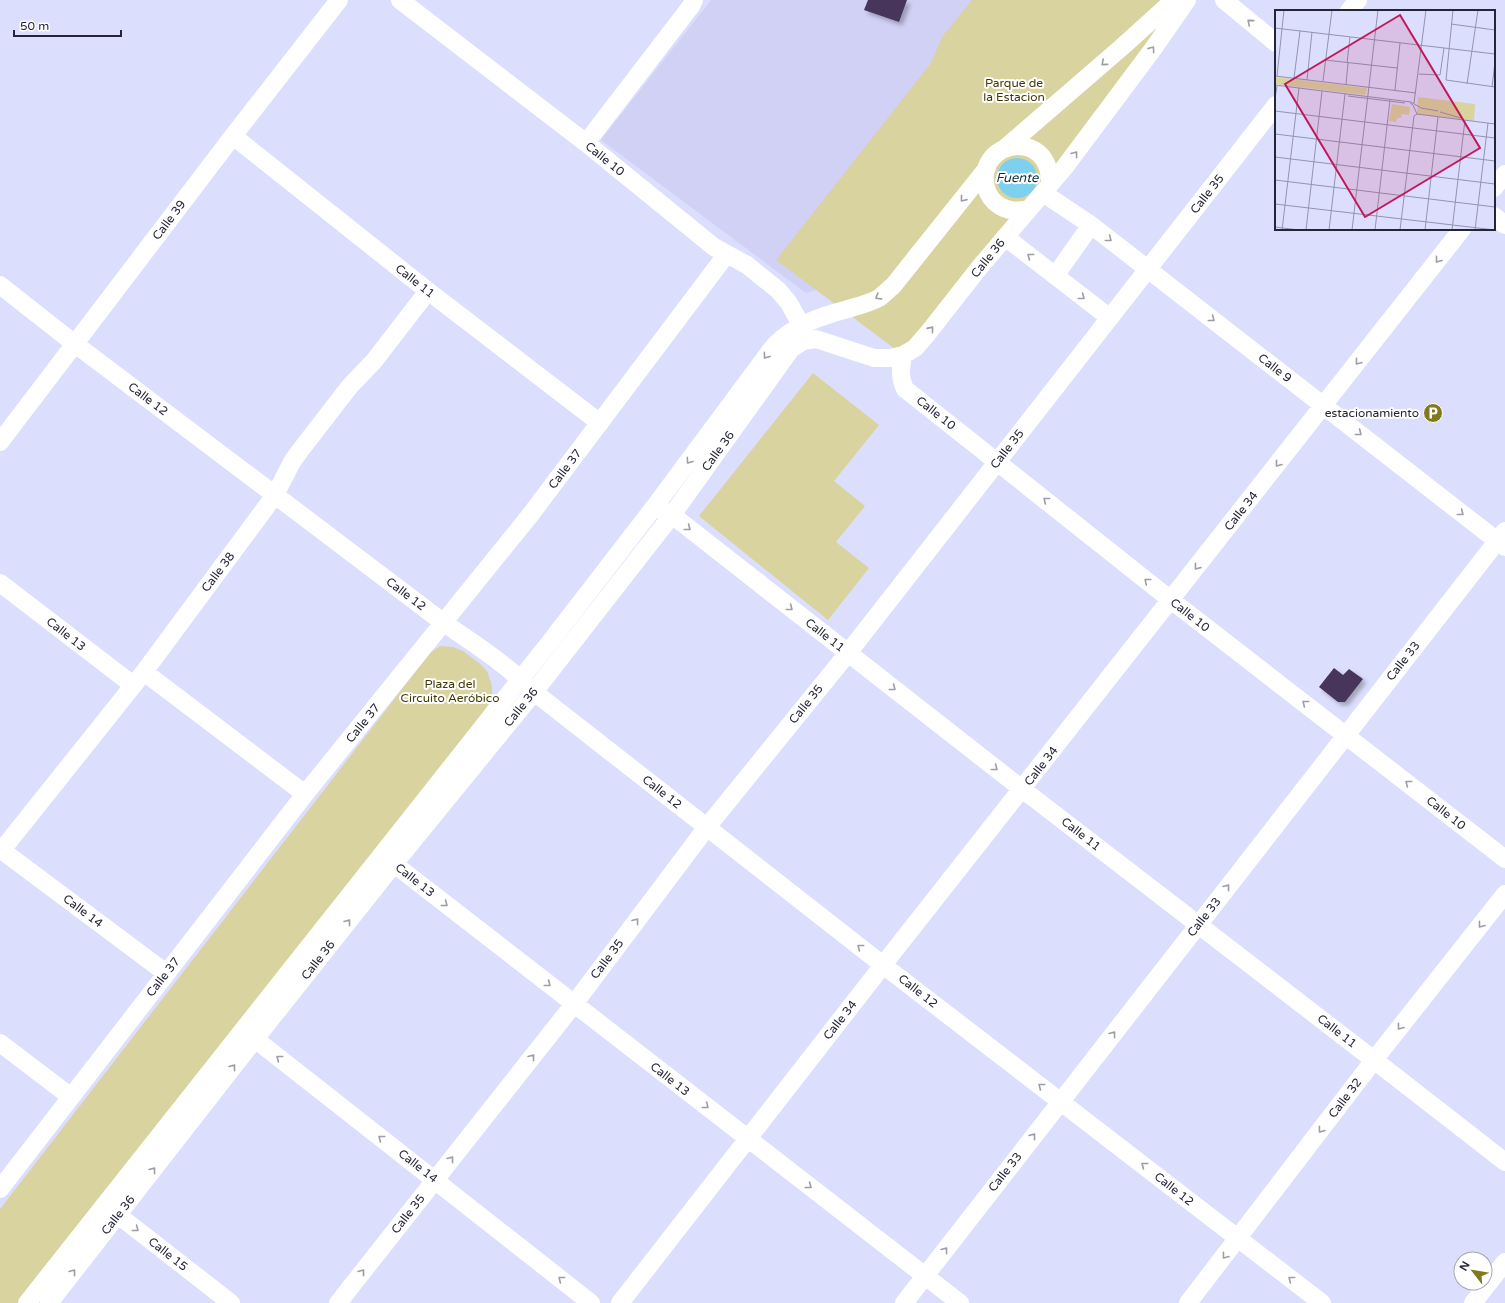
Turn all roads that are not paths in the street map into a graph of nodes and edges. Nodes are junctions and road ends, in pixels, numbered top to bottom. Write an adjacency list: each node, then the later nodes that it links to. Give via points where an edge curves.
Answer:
1 (339, 0): 11 (street, Calle 39)
2 (400, 0): 12 (street, Calle 10)
3 (694, 0): 12 (street)
4 (1174, 0): 13 (street, one-way to 13)
5 (1186, 0): 17 (street, one-way to 5, via 1144,61)
6 (1224, 0): 9 (street, one-way to 6)
7 (1358, 0): 8 (street)
8 (1350, 10)
9 (1275, 42)
10 (1275, 106): 25 (street, Calle 35)
11 (233, 136): 28 (street, Calle 11); 31 (street, Calle 39)
12 (586, 143): 24 (street, Calle 10, via 714,248)
13 (1004, 149): 14 (street, via 996,154); 17 (street, via 1021,146 1038,153 1048,167 1050,175)
14 (987, 168): 18 (street, via 987,192 997,205 1013,211); 30 (street, Calle 36, one-way to 30, via 893,286 880,297 867,304)
15 (1505, 174): 16 (street)
16 (1495, 187)
17 (1046, 189): 18 (street); 20 (street, Calle 9)
18 (1030, 209): 23 (street, Calle 36)
19 (1495, 217): 21 (street)
20 (1091, 225): 25 (street, Calle 9, one-way to 25); 26 (street)
21 (1505, 225)
22 (1461, 230): 33 (street, Calle 34, one-way to 33)
23 (1005, 237): 26 (street, one-way to 23); 32 (street, Calle 36, one-way to 23, via 915,348 928,333)
24 (726, 255): 30 (street, Calle 10, via 747,265 778,290); 34 (street, Calle 37)
25 (1148, 270): 29 (street, Calle 35); 33 (street, Calle 9, one-way to 33)
26 (1055, 276): 29 (street, one-way to 29)
27 (0, 285): 31 (street, Calle 12)
28 (428, 291): 34 (street, Calle 11); 37 (street, Calle 38, via 299,452)
29 (1110, 318): 36 (street, Calle 35)
30 (801, 325): 38 (street, Calle 36, one-way to 38, via 782,337 774,346)
31 (75, 344): 35 (street, Calle 39); 37 (street, Calle 12)
32 (903, 355): 36 (street, Calle 10, via 900,373 905,389); 39 (street, Calle 36, via 891,358 867,357 816,339 803,341 791,349)
33 (1324, 405): 40 (street, Calle 9, one-way to 40); 42 (street, Calle 34, one-way to 42)
34 (600, 423): 43 (street, Calle 37)
35 (0, 442)
36 (998, 461): 42 (street, Calle 10, one-way to 36); 44 (street, Calle 35)
37 (275, 495): 43 (street, Calle 12); 45 (street, Calle 38)
38 (656, 506): 39 (street, Calle 11); 46 (street, Calle 36)
39 (672, 515): 44 (street, Calle 11, one-way to 44); 47 (street, Calle 36)
40 (1502, 539): 48 (street, Calle 33)
41 (0, 583): 45 (street, Calle 13)
42 (1171, 600): 48 (street, Calle 10, one-way to 42); 49 (street, Calle 34)
43 (444, 623): 46 (street, Calle 12, via 472,641); 50 (street, Calle 37)
44 (848, 653): 49 (street, Calle 11, one-way to 49); 51 (street, Calle 35)
45 (138, 678): 50 (street, Calle 13); 52 (street, Calle 38)
46 (520, 679): 47 (street, Calle 12); 53 (street, Calle 36)
47 (534, 692): 51 (street, Calle 12); 53 (street, Calle 36)
48 (1346, 735): 54 (street, Calle 10, one-way to 48); 56 (street, Calle 33, one-way to 48)
49 (1022, 789): 56 (street, Calle 11); 57 (street, Calle 34)
50 (305, 794): 58 (street, Calle 37)
51 (707, 827): 57 (street, Calle 12, one-way to 51); 59 (street, Calle 35, one-way to 51)
52 (1, 850): 58 (street, Calle 14)
53 (388, 859): 59 (street, Calle 13, one-way to 59); 60 (street, Calle 36)
54 (1505, 859)
55 (1505, 894): 62 (street, Calle 32, one-way to 62)
56 (1198, 924): 62 (street, Calle 11); 64 (street, Calle 33, one-way to 56)
57 (883, 965): 64 (street, Calle 12, one-way to 57); 65 (street, Calle 34)
58 (166, 973): 63 (street, Calle 37)
59 (574, 1004): 65 (street, Calle 13, one-way to 65); 67 (street, Calle 35, one-way to 59)
60 (249, 1034): 67 (street, Calle 14, one-way to 60); 69 (street, Calle 36)
61 (0, 1043): 63 (street)
62 (1374, 1060): 66 (street, Calle 11); 70 (street, Calle 32, one-way to 70)
63 (71, 1097): 68 (street, Calle 37)
64 (1061, 1101): 70 (street, Calle 12, one-way to 64); 72 (street, Calle 33, one-way to 64)
65 (748, 1139): 72 (street, Calle 13, one-way to 72); 78 (street, Calle 34)
66 (1505, 1162)
67 (435, 1180): 76 (street, Calle 35, one-way to 67); 77 (street, Calle 14, one-way to 67)
68 (0, 1189)
69 (111, 1210): 73 (street, Calle 36); 74 (street, Calle 36, one-way to 69); 75 (street, Calle 15, one-way to 75)
70 (1238, 1239): 81 (street, Calle 32, one-way to 81); 82 (street, Calle 12, one-way to 70)
71 (1505, 1262): 83 (street)
72 (925, 1276): 79 (street, Calle 33); 80 (street, Calle 13)
73 (27, 1303)
74 (49, 1303)
75 (231, 1303)
76 (338, 1303)
77 (591, 1303)
78 (620, 1303)
79 (904, 1303)
80 (960, 1303)
81 (1188, 1303)
82 (1322, 1303)
83 (1473, 1303)

